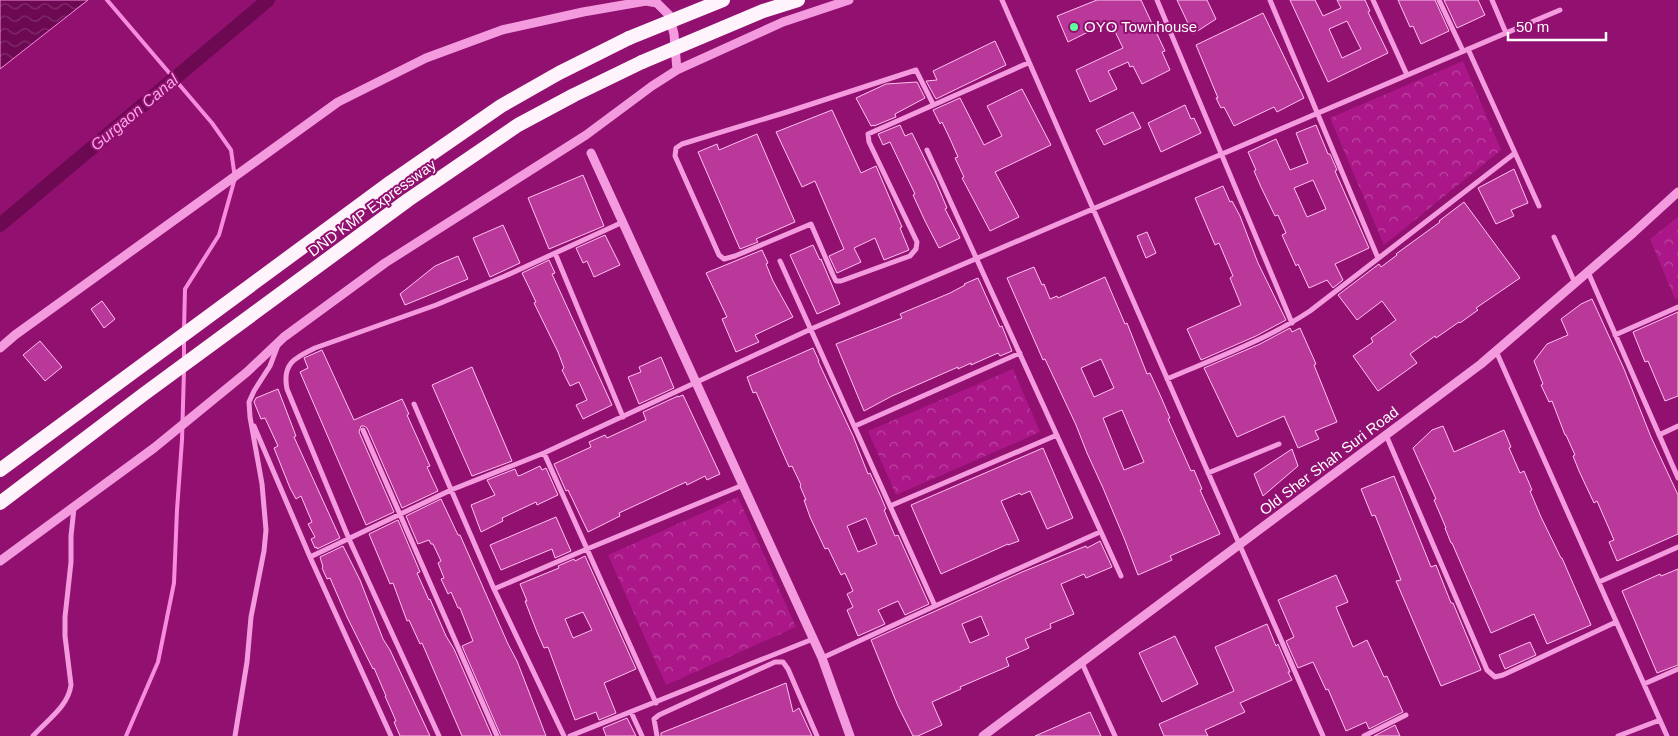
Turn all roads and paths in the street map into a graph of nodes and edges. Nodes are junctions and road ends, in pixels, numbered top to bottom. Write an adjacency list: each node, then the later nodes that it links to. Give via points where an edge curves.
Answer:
1 (648, 0): 15 (street, via 657,3 669,15); 39 (street, via 502,30 426,58 338,102)
2 (723, 0): 55 (highway, DND KMP Expressway, bridge, via 629,38 501,106 391,182)
3 (798, 0): 60 (highway, DND KMP Expressway, bridge, via 763,11 642,62 518,126 408,200)
4 (849, 0): 15 (street, via 784,22)
5 (1002, 0): 14 (street)
6 (1157, 0): 22 (street)
7 (1270, 0): 18 (street)
8 (1373, 0): 16 (street)
9 (1439, 0): 13 (street)
10 (1492, 0): 12 (street)
11 (1560, 10): 12 (street)
12 (1506, 33): 13 (street)
13 (1465, 50): 16 (street); 21 (street)
14 (1028, 63): 17 (street); 25 (street)
15 (677, 70): 38 (street, via 586,135 385,263)
16 (1407, 75): 18 (street)
17 (933, 104): 17 (street, via 868,134 917,242 916,249 910,256 841,281 836,281 811,224 724,259 719,255 675,156 676,148 682,144 916,70)
18 (1317, 114): 22 (street); 30 (street)
19 (927, 150): 29 (street)
20 (591, 153): 26 (street)
21 (1515, 153): 24 (street); 30 (street)
22 (1222, 154): 25 (street); 35 (street)
23 (1678, 192): 32 (street, Old Sher Shah Suri Road)
24 (1539, 206)
25 (1094, 209): 29 (street); 42 (street)
26 (623, 222): 28 (street); 43 (street)
27 (1554, 237): 33 (street)
28 (555, 253): 46 (street); 65 (street, via 436,305 314,348 292,361 285,379 287,389)
29 (978, 258): 36 (street); 41 (street)
30 (1378, 258): 35 (street)
31 (780, 261): 36 (street)
32 (1588, 272): 33 (street, Old Sher Shah Suri Road); 37 (street)
33 (1575, 283): 40 (street, Old Sher Shah Suri Road)
34 (1678, 307): 37 (street)
35 (1292, 323): 42 (street)
36 (811, 330): 43 (street); 47 (street)
37 (1615, 335): 52 (street)
38 (284, 337): 45 (street, via 251,397); 62 (street, via 248,372)
39 (0, 348)
40 (1496, 351): 51 (street, Old Sher Shah Suri Road); 72 (street)
41 (1020, 353): 47 (street); 50 (street)
42 (1167, 379): 56 (street)
43 (697, 383): 46 (street); 58 (street)
44 (414, 404): 59 (street)
45 (250, 416): 69 (street); 86 (street, via 266,530)
46 (623, 417): 54 (street)
47 (855, 426): 61 (street)
48 (1678, 426): 52 (street)
49 (362, 430): 63 (street)
50 (1057, 435): 61 (street); 64 (street)
51 (1386, 435): 66 (street, Old Sher Shah Suri Road); 75 (street, via 1487,670 1495,676 1503,675)
52 (1659, 435): 57 (street)
53 (1279, 444): 56 (street)
54 (544, 453): 59 (street); 68 (street)
55 (0, 470)
56 (1208, 473): 66 (street)
57 (1678, 478)
58 (743, 485): 68 (street); 76 (street)
59 (451, 490): 63 (street); 73 (street)
60 (0, 503)
61 (890, 506): 74 (street)
62 (74, 507): 70 (street); 85 (street, via 65,617 70,693 64,704)
63 (399, 514): 65 (street); 89 (street)
64 (1100, 532): 71 (street); 74 (street)
65 (349, 539): 69 (street); 88 (street)
66 (1239, 545): 78 (street, Old Sher Shah Suri Road); 98 (street)
67 (1678, 547): 72 (street)
68 (587, 549): 73 (street); 81 (street)
69 (310, 557): 87 (street)
70 (0, 561)
71 (1121, 576)
72 (1598, 582): 75 (street)
73 (494, 589): 90 (street)
74 (935, 606): 77 (street)
75 (1616, 622): 80 (street)
76 (813, 639): 77 (street); 81 (street)
77 (822, 658): 95 (street)
78 (1082, 662): 96 (street, Old Sher Shah Suri Road); 97 (street)
79 (1678, 669): 80 (street)
80 (1644, 684): 84 (street)
81 (656, 702): 82 (street)
82 (631, 712): 91 (street); 92 (street)
83 (1406, 715): 99 (street)
84 (1660, 720): 100 (street); 101 (street)
85 (33, 736)
86 (235, 736)
87 (390, 736)
88 (439, 736)
89 (497, 736)
90 (564, 736)
91 (570, 736)
92 (642, 736)
93 (657, 736): 94 (street, via 654,719 658,715 775,662 783,662)
94 (817, 736)
95 (850, 736)
96 (983, 736)
97 (1115, 736)
98 (1323, 736)
99 (1364, 736)
100 (1618, 736)
101 (1667, 736)

